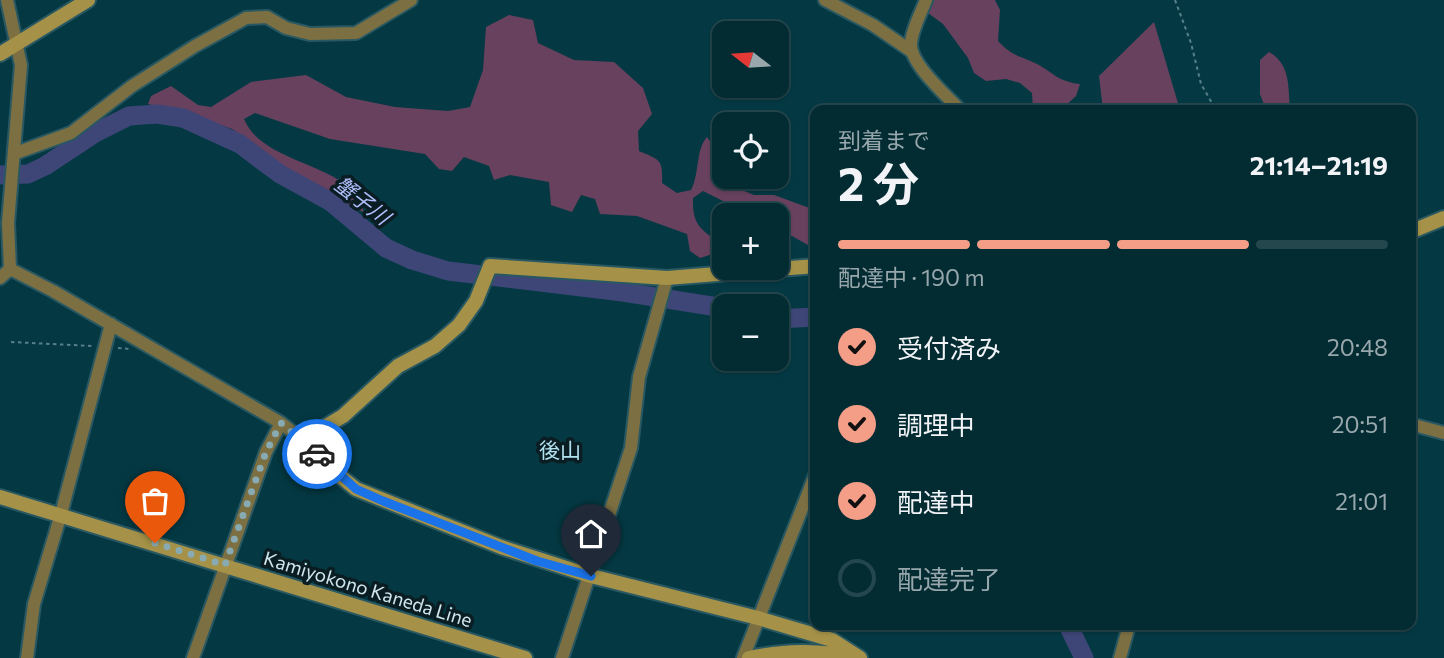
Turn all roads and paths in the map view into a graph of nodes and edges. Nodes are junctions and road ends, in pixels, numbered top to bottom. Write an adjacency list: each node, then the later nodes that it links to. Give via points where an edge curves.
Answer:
1 (7, 0): 7 (street)
2 (88, 0): 7 (main road)
3 (411, 0): 12 (street, via 356,33 310,34 267,17 246,18 132,86 71,133)
4 (825, 0): 8 (street)
5 (926, 0): 8 (street)
6 (1175, 0): 11 (path, via 1201,84)
7 (18, 43): 9 (main road); 12 (street)
8 (911, 51): 10 (street)
9 (0, 54)
10 (955, 105)
11 (1213, 105)
12 (16, 153): 16 (street, via 8,223)
13 (1444, 218): 14 (main road)
14 (1416, 230)
15 (810, 267): 18 (main road)
16 (10, 269): 17 (street); 19 (street)
17 (0, 278)
18 (664, 291): 26 (main road, via 490,266 476,301 459,325 435,346 398,366 343,416); 31 (street, via 639,377 631,448)
19 (111, 324): 21 (street); 22 (street)
20 (11, 342): 22 (path)
21 (148, 346): 22 (path, via 135,350); 23 (street)
22 (105, 347): 29 (street)
23 (281, 423): 26 (street); 30 (street)
24 (1416, 426): 25 (street)
25 (1444, 433)
26 (303, 440): 31 (main road, via 356,489 537,561)
27 (810, 488): 32 (street)
28 (0, 497): 29 (main road, Kamiyokono Kaneda Line)
29 (61, 514): 30 (main road, Kamiyokono Kaneda Line); 34 (street, via 31,619)
30 (225, 565): 35 (street); 36 (main road, Kamiyokono Kaneda Line)
31 (591, 576): 32 (main road); 37 (street)
32 (758, 618): 38 (street); 41 (main road, via 832,640)
33 (1128, 630): 42 (street)
34 (27, 658)
35 (193, 658)
36 (524, 658)
37 (562, 658)
38 (743, 658)
39 (749, 658): 40 (main road, via 786,651)
40 (854, 658)
41 (860, 658)
42 (1121, 658)

